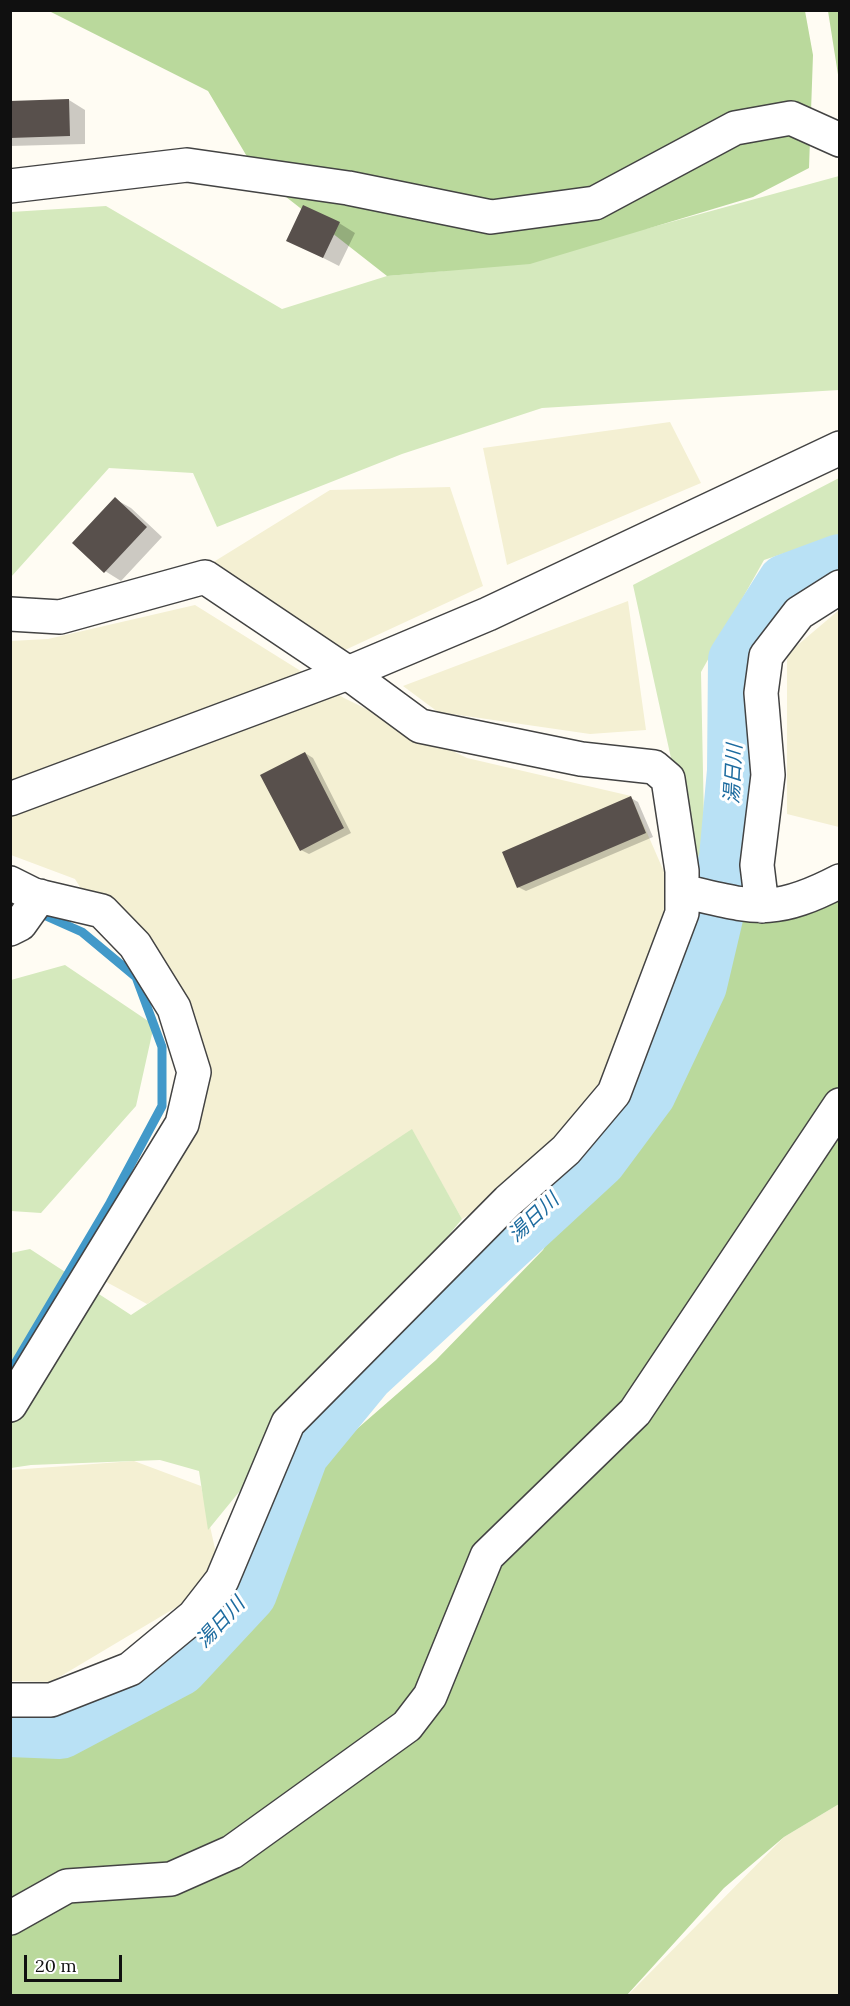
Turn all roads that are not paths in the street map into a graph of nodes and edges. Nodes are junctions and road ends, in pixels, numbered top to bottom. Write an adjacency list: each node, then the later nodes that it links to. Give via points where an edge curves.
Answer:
1 (840, 140): 2 (street, via 791,118 735,128 595,203 491,217 348,188 187,165)
2 (10, 186)
3 (840, 448): 6 (street, via 488,614)
4 (840, 587): 12 (street, via 799,613 766,656 761,693 768,775 757,865)
5 (10, 614): 6 (street, via 60,617 205,577)
6 (348, 673): 7 (street); 10 (street, via 420,726 581,759 654,767 668,778)
7 (10, 799)
8 (840, 881): 12 (street, via 807,898)
9 (10, 883): 11 (street)
10 (682, 891): 12 (street); 16 (street, via 682,913 614,1093 567,1150 508,1201 288,1423 222,1580 194,1616 130,1669 51,1700)
11 (40, 896): 13 (street, via 21,924); 15 (street, via 102,911 135,945 174,1008 194,1072 182,1124)
12 (762, 906)
13 (10, 929)
14 (840, 1105): 17 (street, via 635,1412 487,1556 430,1696 407,1726 232,1852 171,1879 67,1886)
15 (10, 1405)
16 (10, 1700)
17 (10, 1918)

